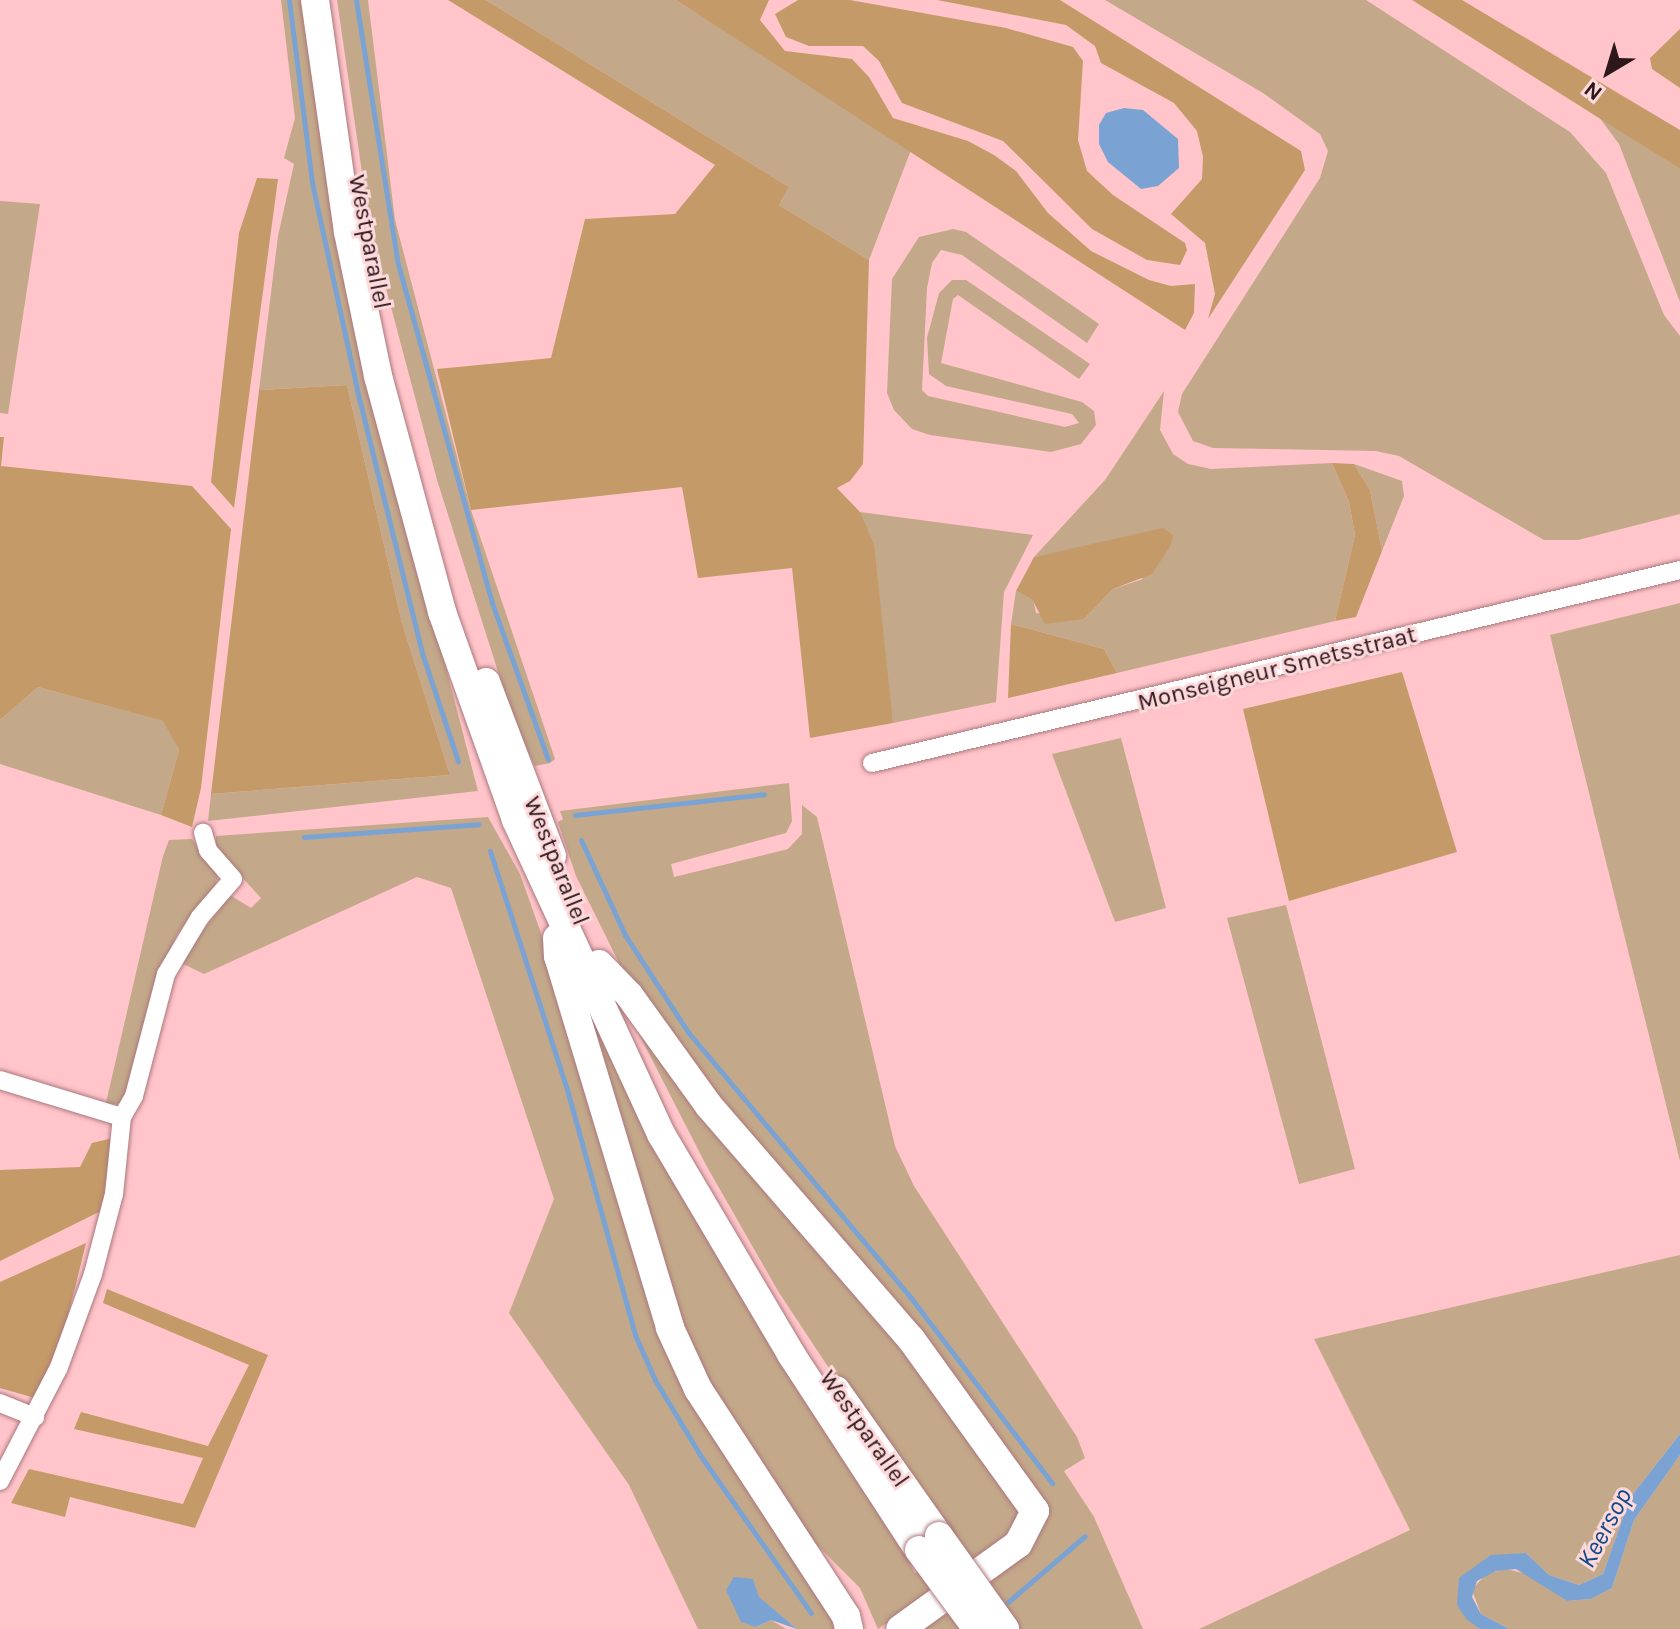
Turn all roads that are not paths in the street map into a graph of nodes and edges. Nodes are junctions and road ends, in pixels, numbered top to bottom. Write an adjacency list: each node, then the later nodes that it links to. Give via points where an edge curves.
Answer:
1 (315, 0): 5 (main road, Westparallel, via 348,232 378,376 442,612)
2 (332, 0): 5 (main road, Westparallel, via 357,186 397,376 444,554)
3 (1680, 570): 4 (street, Monseigneur Smetsstraat)
4 (872, 763)
5 (520, 801): 7 (main road, Westparallel); 8 (main road, Westparallel)
6 (203, 833): 10 (street, via 208,850 233,879 173,959 134,1096)
7 (555, 909): 14 (main road, Westparallel, via 624,1060 706,1216); 15 (main road, via 558,956 670,1328 698,1389 846,1616)
8 (599, 964): 14 (main road, Westparallel, via 722,1209); 16 (main road, via 629,995 709,1106 911,1339 1035,1511 1018,1544)
9 (0, 1080): 10 (street)
10 (122, 1117): 12 (street, via 114,1194 93,1274)
11 (0, 1403): 12 (street)
12 (35, 1417): 13 (street)
13 (0, 1481)
14 (929, 1543): 17 (main road, Westparallel, bridge); 18 (main road, Westparallel, bridge)
15 (849, 1629)
16 (900, 1629)
17 (977, 1629)
18 (1005, 1629)

